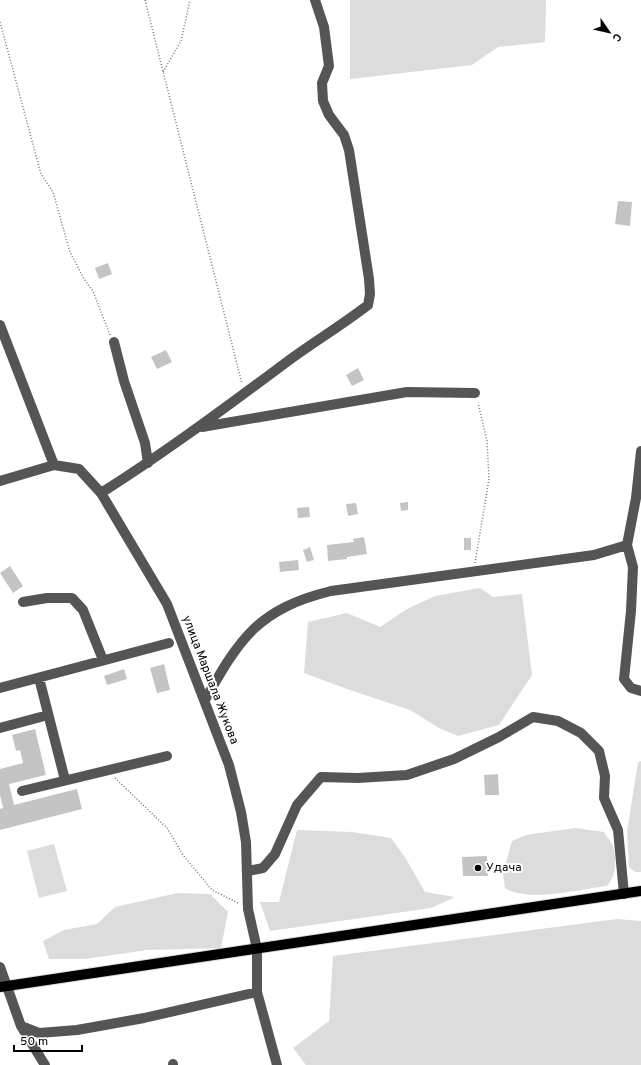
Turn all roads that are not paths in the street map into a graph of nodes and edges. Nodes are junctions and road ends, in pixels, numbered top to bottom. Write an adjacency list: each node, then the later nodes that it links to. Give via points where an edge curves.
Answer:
1 (314, 0): 5 (street, via 324,27 329,66 322,83 322,95 328,115 344,135 349,150 370,294 368,305 244,393)
2 (0, 325): 8 (street)
3 (114, 342): 7 (street, via 145,443)
4 (475, 393): 5 (street, via 407,392)
5 (201, 427): 7 (street)
6 (641, 451): 11 (street)
7 (148, 463): 10 (street)
8 (54, 465): 9 (street); 10 (street, улица Маршала Жукова, via 79,469)
9 (0, 481)
10 (101, 493): 18 (street, улица Маршала Жукова, via 167,604)
11 (627, 545): 17 (street, via 633,567 624,679 631,688); 18 (street, via 594,555 308,596 272,613 252,629 233,653)
12 (23, 602): 14 (street, via 47,598 72,598 83,610)
13 (169, 643): 14 (street)
14 (103, 660): 15 (street)
15 (39, 678): 16 (street); 19 (street)
16 (0, 688)
17 (641, 691)
18 (205, 700): 24 (street, улица Маршала Жукова, via 229,765 242,812)
19 (48, 715): 20 (street); 22 (street)
20 (0, 728)
21 (167, 756): 22 (street)
22 (65, 780): 23 (street)
23 (22, 791)
24 (248, 871): 26 (street, via 263,868 275,854 297,805 321,777 407,775 454,759 533,718 558,721 581,733 599,751 605,776 604,798 618,830); 27 (street, улица Маршала Жукова, via 248,909)
25 (641, 891): 26 (main road)
26 (624, 894): 27 (main road)
27 (257, 949): 29 (main road); 30 (street, улица Маршала Жукова)
28 (0, 967): 29 (street)
29 (3, 986): 31 (street)
30 (257, 992): 31 (street, via 144,1018 77,1030 39,1033); 33 (street, улица Маршала Жукова)
31 (20, 1026): 32 (street)
32 (45, 1065)
33 (277, 1065)

